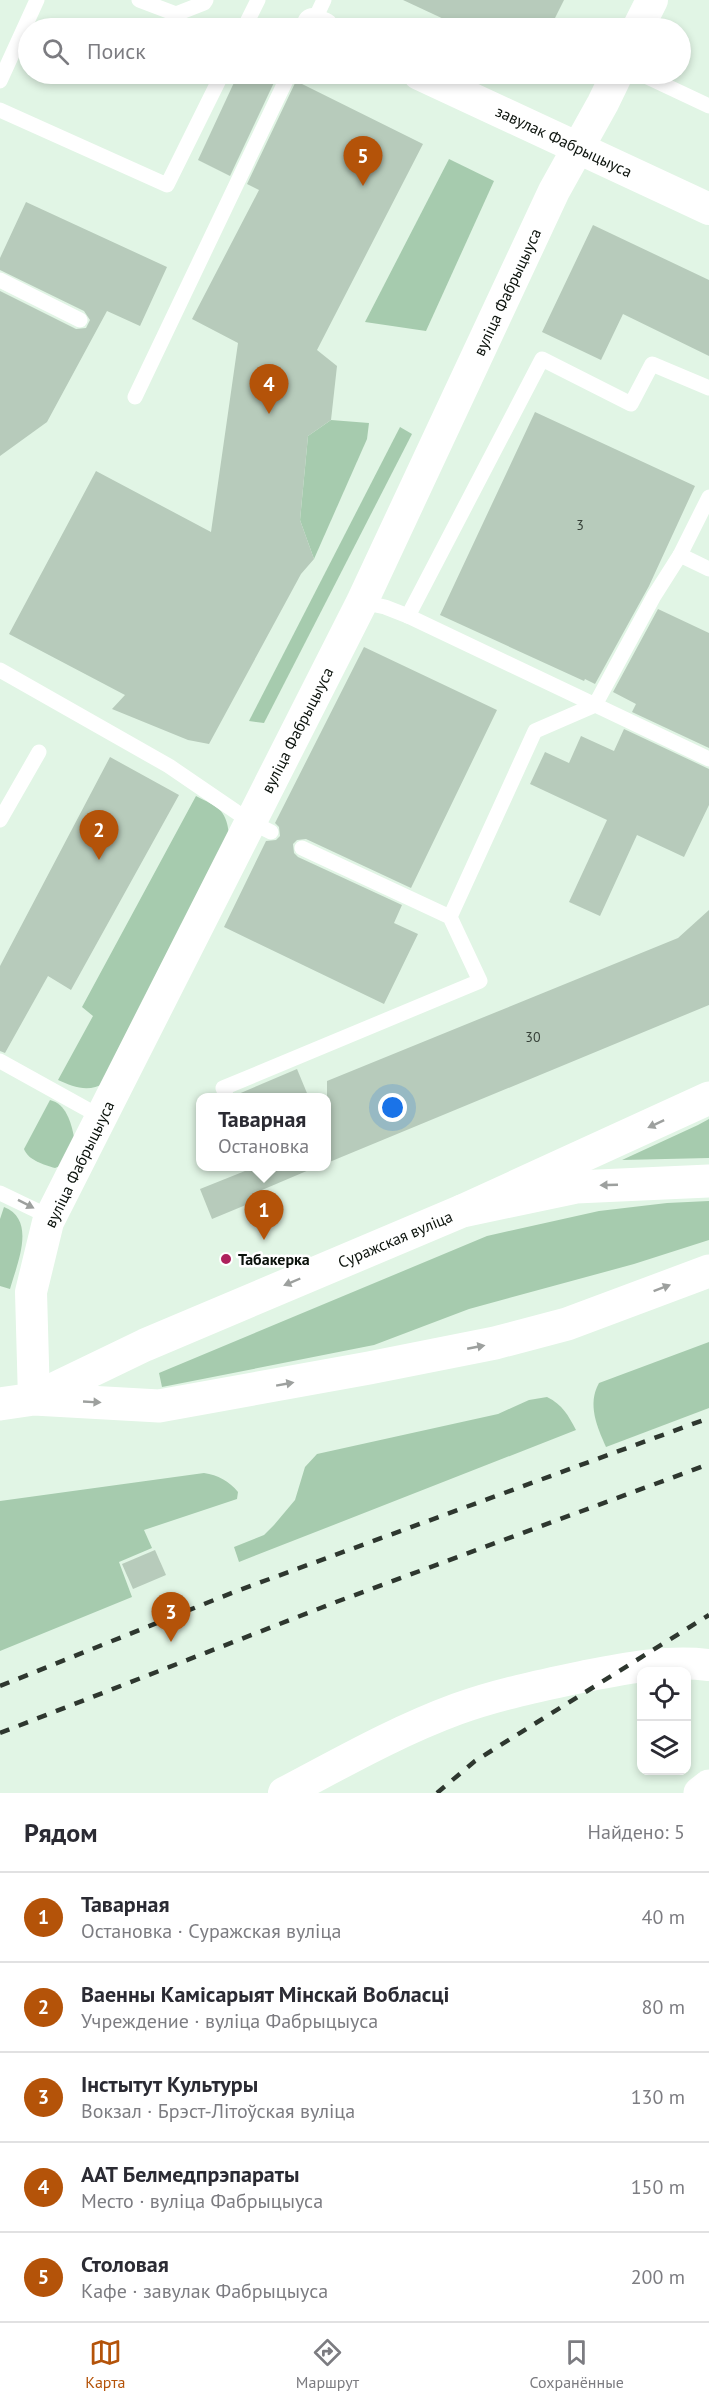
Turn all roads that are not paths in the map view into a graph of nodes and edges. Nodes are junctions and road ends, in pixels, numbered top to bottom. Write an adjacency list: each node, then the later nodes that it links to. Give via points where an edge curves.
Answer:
1 (37, 0): 6 (lane)
2 (140, 0): 3 (lane, via 176,14)
3 (206, 0)
4 (258, 0): 7 (lane)
5 (652, 0): 8 (street)
6 (29, 18)
7 (249, 18)
8 (643, 18)
9 (18, 42): 10 (lane)
10 (0, 81)
11 (217, 84): 17 (lane, via 167,185)
12 (284, 84): 23 (lane)
13 (440, 84): 18 (street, завулак Фабрыцыуса)
14 (612, 84): 18 (street, вуліца Фабрыцыуса)
15 (662, 84): 16 (lane)
16 (709, 106)
17 (0, 110)
18 (578, 148): 19 (street, завулак Фабрыцыуса); 27 (street, вуліца Фабрыцыуса, via 554,191)
19 (709, 209)
20 (0, 280): 21 (lane)
21 (80, 320)
22 (709, 388): 28 (lane, via 652,364 631,404 542,359)
23 (135, 397)
24 (709, 497): 25 (lane)
25 (680, 555): 26 (lane); 30 (lane)
26 (709, 569)
27 (362, 602): 28 (lane); 34 (street, вуліца Фабрыцыуса)
28 (408, 616): 30 (lane)
29 (0, 670): 34 (lane, via 170,766)
30 (595, 705): 32 (lane); 36 (lane, via 535,731)
31 (39, 752): 33 (lane)
32 (709, 759)
33 (0, 820)
34 (261, 827): 40 (street, вуліца Фабрыцыуса)
35 (302, 848): 36 (lane)
36 (450, 918): 38 (lane, via 480,981 223,1088)
37 (0, 1061): 40 (lane)
38 (225, 1093)
39 (709, 1098): 43 (main road, one-way to 43)
40 (101, 1117): 44 (street, вуліца Фабрыцыуса)
41 (709, 1181): 43 (main road, Суражская вуліца, one-way to 43, via 576,1186)
42 (0, 1193): 44 (lane, one-way to 44)
43 (462, 1211): 46 (main road, Суражская вуліца, one-way to 46, via 145,1345)
44 (50, 1216): 46 (street, вуліца Фабрыцыуса, via 31,1292)
45 (709, 1271): 46 (main road, Суражская вуліца, one-way to 45, via 159,1406 357,1370 495,1343 567,1324)
46 (34, 1399): 47 (main road, Суражская вуліца)
47 (0, 1404)
48 (709, 1665): 50 (street, via 659,1664 528,1688 422,1723)
49 (709, 1786): 51 (main road)
50 (284, 1793)
51 (700, 1793)

